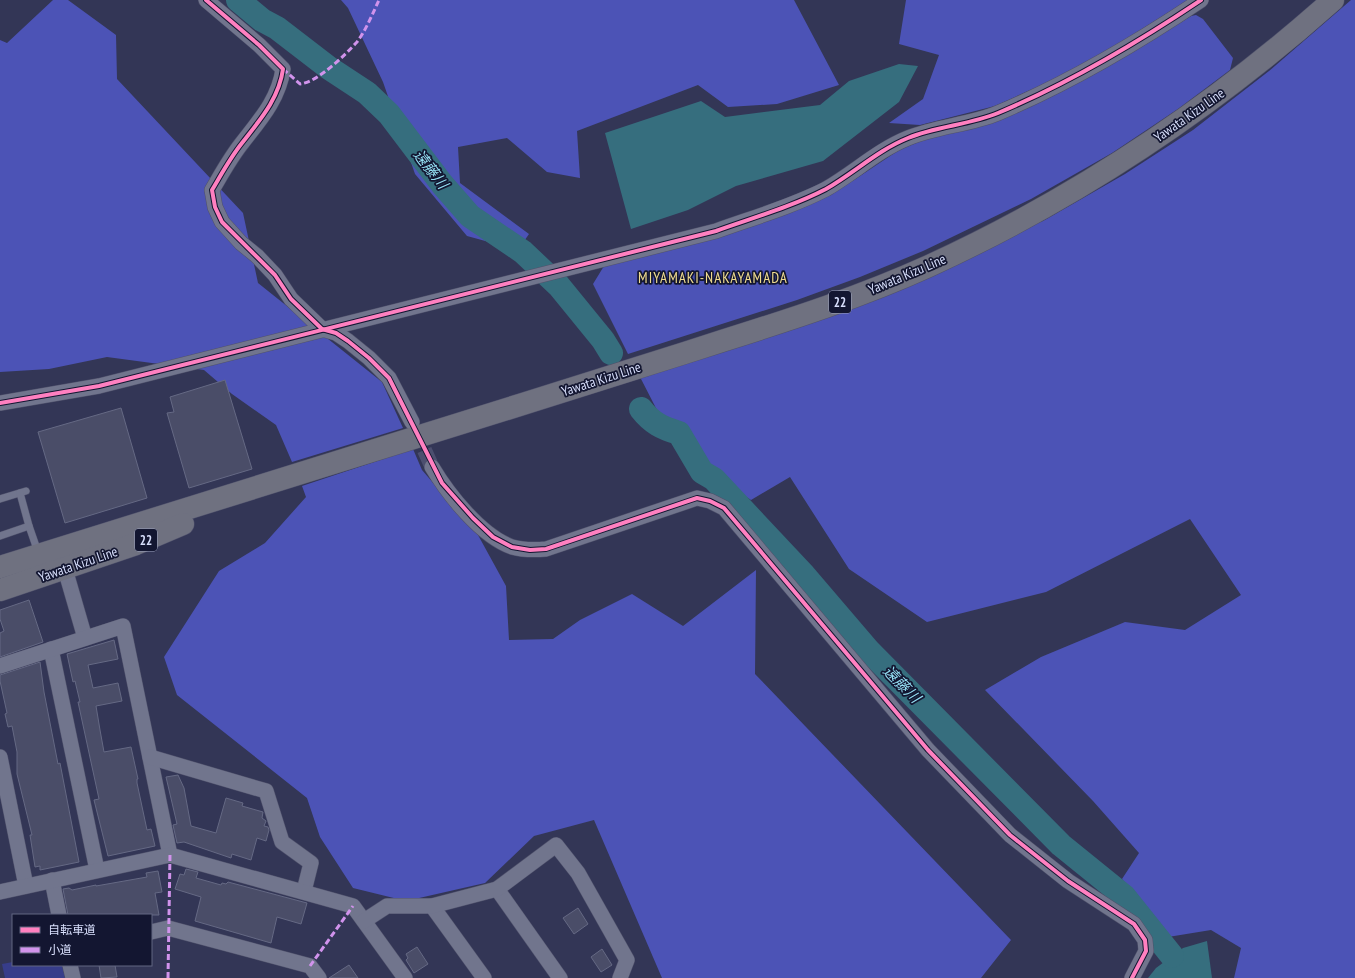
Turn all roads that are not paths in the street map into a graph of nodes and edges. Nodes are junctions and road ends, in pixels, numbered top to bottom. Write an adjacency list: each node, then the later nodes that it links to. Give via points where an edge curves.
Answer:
1 (206, 0): 4 (street, via 283,69 282,80 271,104 241,144 212,190 215,207 222,222 257,256 291,299)
2 (1201, 0): 4 (street, via 1122,50 1058,85 981,119 907,138 884,150 850,174 802,200 716,231)
3 (1333, 0): 8 (main road, Yawata Kizu Line / 22, via 1227,88 1118,164 1035,213 930,266 802,315)
4 (322, 329): 5 (street, via 99,386); 6 (street, via 336,333 348,341 389,378)
5 (0, 403)
6 (412, 422)
7 (432, 467): 39 (street, via 457,501 494,537 512,547 530,550 546,549 697,498 724,508 928,750 1010,835 1068,881 1134,924 1145,940 1146,951)
8 (287, 479): 12 (main road, Yawata Kizu Line / 22); 14 (main road, Yawata Kizu Line / 22, via 136,544)
9 (0, 499): 10 (lane, via 23,492)
10 (29, 526): 11 (lane); 12 (lane)
11 (0, 536)
12 (39, 555): 13 (main road, Yawata Kizu Line / 22)
13 (0, 567)
14 (65, 569): 15 (main road, Yawata Kizu Line / 22); 16 (street)
15 (0, 590)
16 (85, 638): 17 (street); 20 (street, via 123,626)
17 (51, 649): 18 (street); 22 (street)
18 (0, 666)
19 (0, 757): 24 (street)
20 (150, 757): 21 (street); 26 (street, via 266,791 282,842 311,863)
21 (170, 855): 22 (street); 26 (street)
22 (97, 870): 23 (street)
23 (52, 880): 24 (street); 29 (street)
24 (26, 886): 27 (street)
25 (497, 889): 28 (street); 37 (street); 38 (street, via 556,845 578,873 627,960)
26 (304, 891): 30 (street, via 353,906)
27 (0, 892)
28 (432, 906): 30 (street, via 387,906); 36 (street)
29 (59, 914)
30 (364, 921): 35 (street)
31 (152, 932): 34 (street, via 168,928 310,966)
32 (70, 966): 33 (street)
33 (73, 978)
34 (318, 978)
35 (405, 978)
36 (484, 978)
37 (560, 978)
38 (620, 978)
39 (1132, 978)

